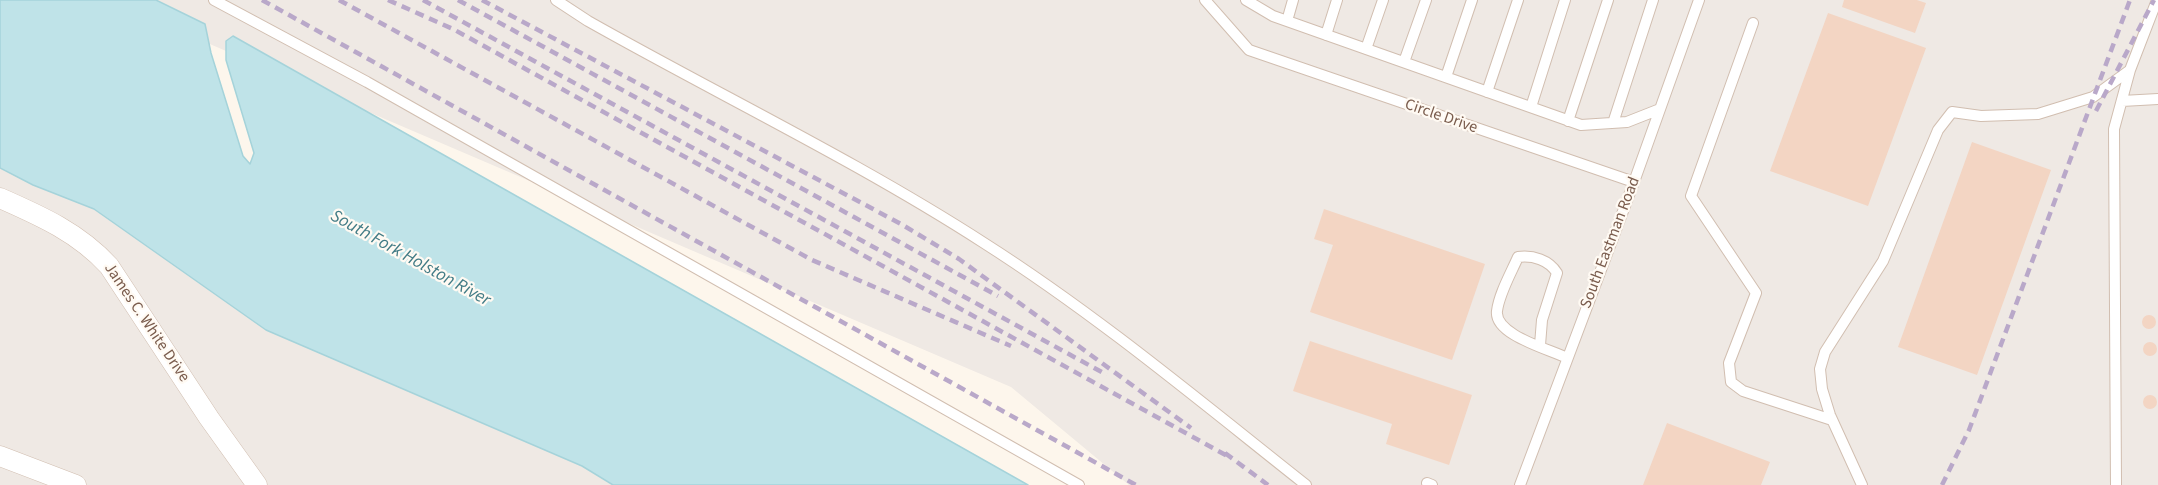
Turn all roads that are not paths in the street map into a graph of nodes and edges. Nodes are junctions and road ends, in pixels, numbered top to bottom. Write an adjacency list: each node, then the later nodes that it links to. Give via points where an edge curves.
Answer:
1 (214, 0): 38 (lane, via 367,82)
2 (556, 0): 39 (lane, via 984,243 1091,317)
3 (1205, 0): 30 (lane, Circle Drive, via 1249,50)
4 (1246, 0): 16 (lane)
5 (1293, 0): 16 (lane)
6 (1337, 0): 18 (lane)
7 (1383, 0): 19 (lane)
8 (1426, 0): 20 (lane)
9 (1472, 0): 22 (lane)
10 (1518, 0): 23 (lane)
11 (1565, 0): 26 (lane)
12 (1608, 0): 28 (lane)
13 (1653, 0): 29 (lane)
14 (1698, 0): 27 (lane, South Eastman Road)
15 (2157, 0): 21 (lane)
16 (1287, 21): 18 (lane)
17 (1753, 23): 34 (lane, via 1691,196 1756,293 1729,363 1731,382 1743,391)
18 (1326, 35): 19 (lane)
19 (1366, 49): 20 (lane)
20 (1404, 62): 22 (lane)
21 (2130, 70): 25 (lane); 34 (lane, via 2093,97 2038,114 1981,116 1952,112 1938,130 1883,261 1825,351 1820,369 1822,389)
22 (1446, 77): 23 (lane)
23 (1487, 92): 26 (lane)
24 (2158, 99): 25 (lane)
25 (2122, 101): 42 (lane, via 2114,129)
26 (1531, 107): 28 (lane)
27 (1660, 109): 29 (lane, via 1627,122); 30 (lane, South Eastman Road)
28 (1568, 121): 29 (lane, via 1581,125)
29 (1613, 123)
30 (1634, 182): 33 (lane, South Eastman Road)
31 (0, 198): 37 (street, James C. White Drive, via 63,227 97,252)
32 (1540, 345): 32 (lane, via 1542,320 1557,273 1552,265 1529,256 1518,257 1497,311 1498,322 1510,334); 33 (lane)
33 (1567, 358): 40 (lane, South Eastman Road)
34 (1832, 420): 41 (lane)
35 (0, 456): 36 (street)
36 (76, 485)
37 (258, 485)
38 (1079, 485)
39 (1306, 485)
40 (1520, 485)
41 (1862, 485)
42 (2116, 485)

